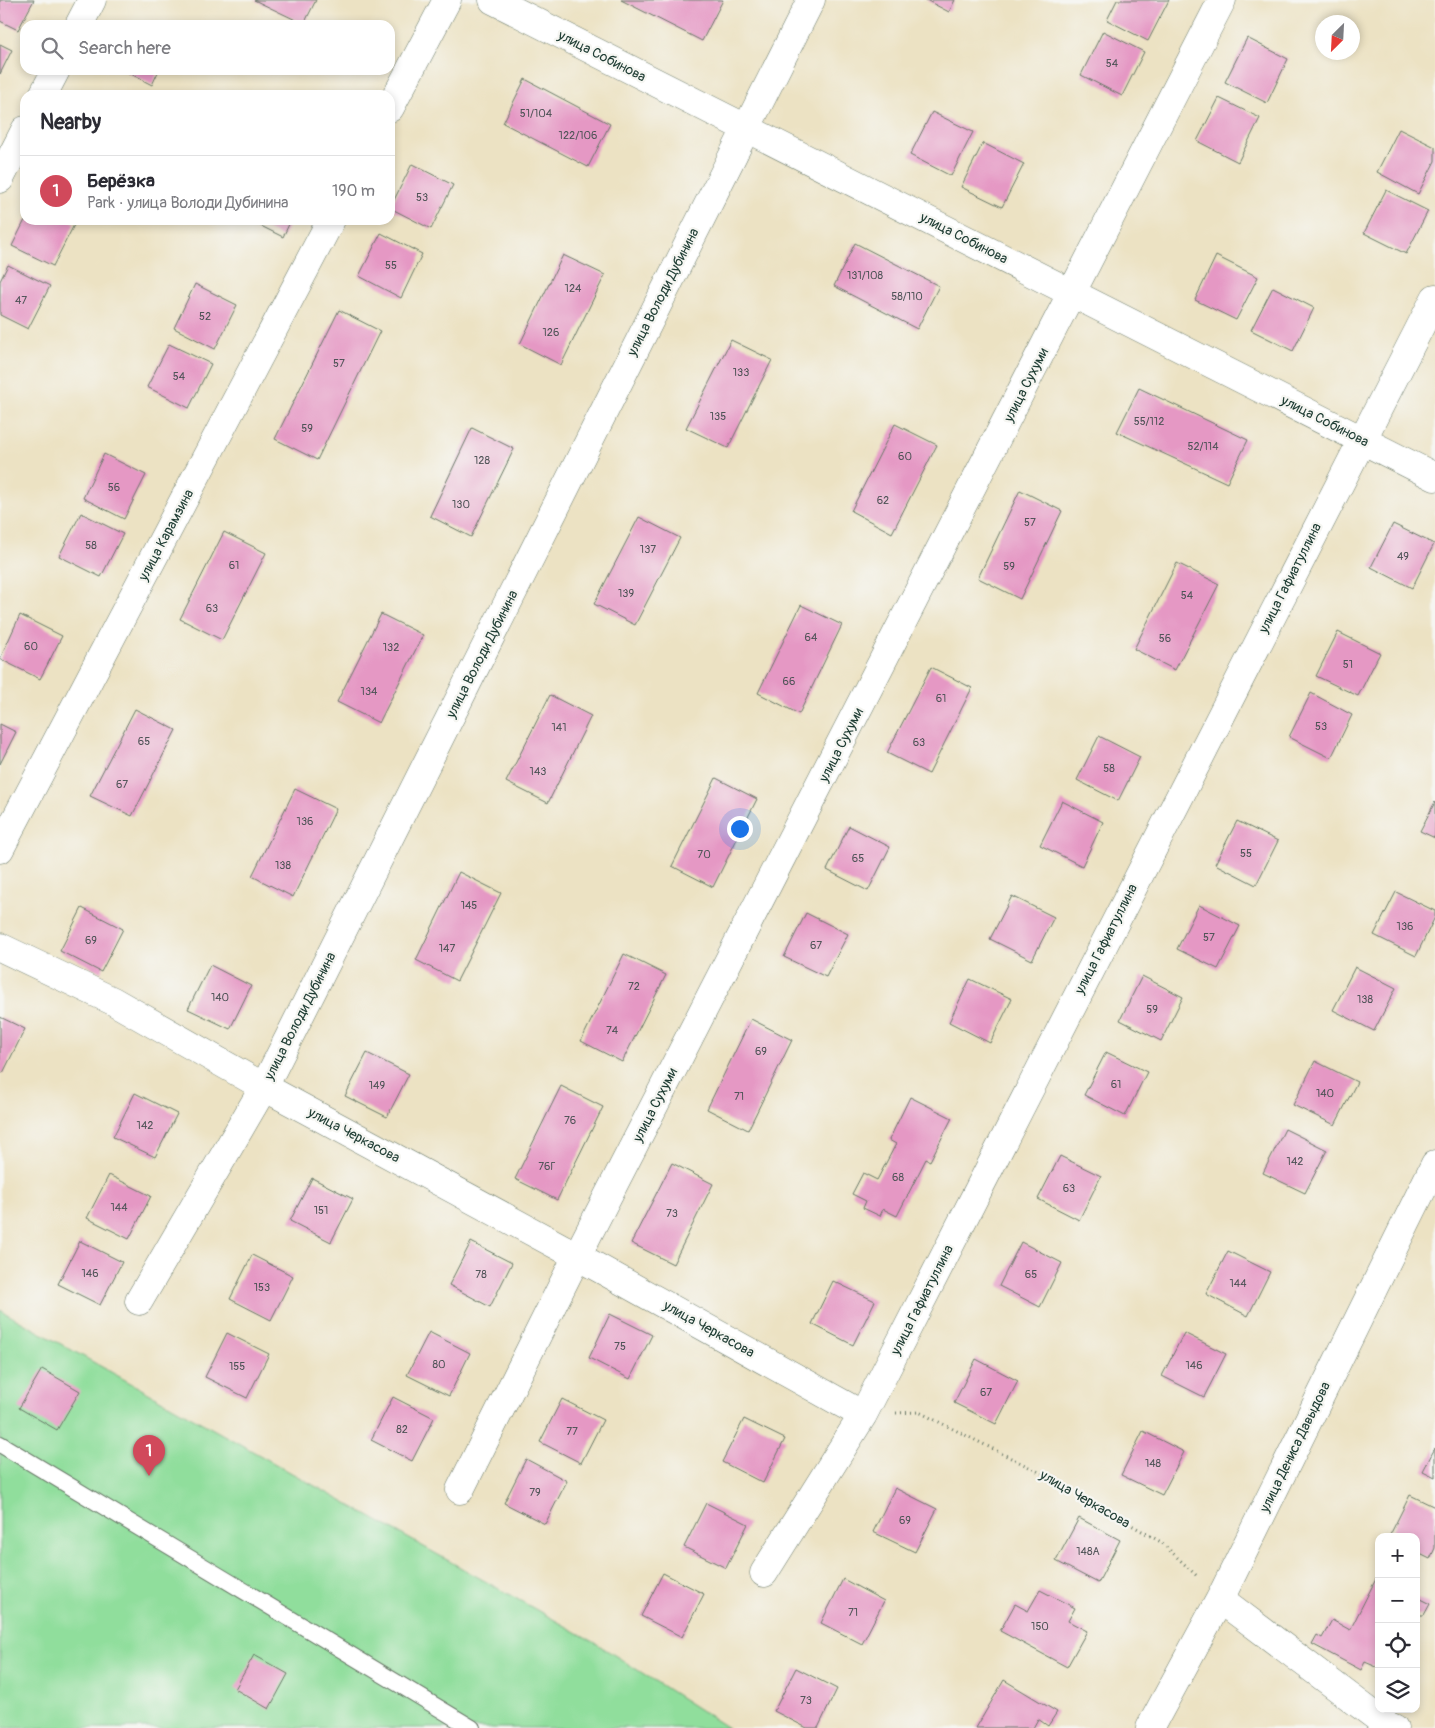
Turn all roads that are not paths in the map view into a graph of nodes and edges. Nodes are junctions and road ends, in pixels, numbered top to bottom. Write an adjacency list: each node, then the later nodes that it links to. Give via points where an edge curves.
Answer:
1 (92, 0): 6 (street)
2 (447, 0): 9 (street)
3 (493, 0): 10 (street, улица Собинова)
4 (811, 0): 10 (street, улица Володи Дубинина)
5 (1222, 0): 14 (street, улица Сухуми)
6 (82, 20)
7 (53, 75): 8 (street)
8 (46, 90)
9 (395, 99)
10 (746, 128): 14 (street, улица Собинова); 20 (street, улица Володи Дубинина)
11 (20, 140): 12 (street)
12 (0, 179)
13 (328, 225): 18 (street, улица Карамзина)
14 (1073, 294): 16 (street, улица Собинова); 22 (street, улица Сухуми)
15 (1435, 298): 16 (street, улица Гафиатуллина)
16 (1361, 439): 17 (street, улица Собинова); 24 (street, улица Гафиатуллина)
17 (1435, 476)
18 (0, 849)
19 (0, 946): 20 (street, улица Черкасова, via 113,1001)
20 (264, 1087): 22 (street, улица Черкасова); 23 (street, улица Володи Дубинина)
21 (1435, 1164): 28 (street, улица Дениса Давыдова)
22 (577, 1256): 24 (street, улица Черкасова); 26 (street, улица Сухуми)
23 (139, 1301)
24 (863, 1415): 27 (street, улица Гафиатуллина)
25 (0, 1444): 29 (lane)
26 (460, 1490)
27 (764, 1573)
28 (1220, 1599): 30 (street, улица Дениса Давыдова); 31 (street)
29 (472, 1728)
30 (1150, 1728)
31 (1394, 1728)

